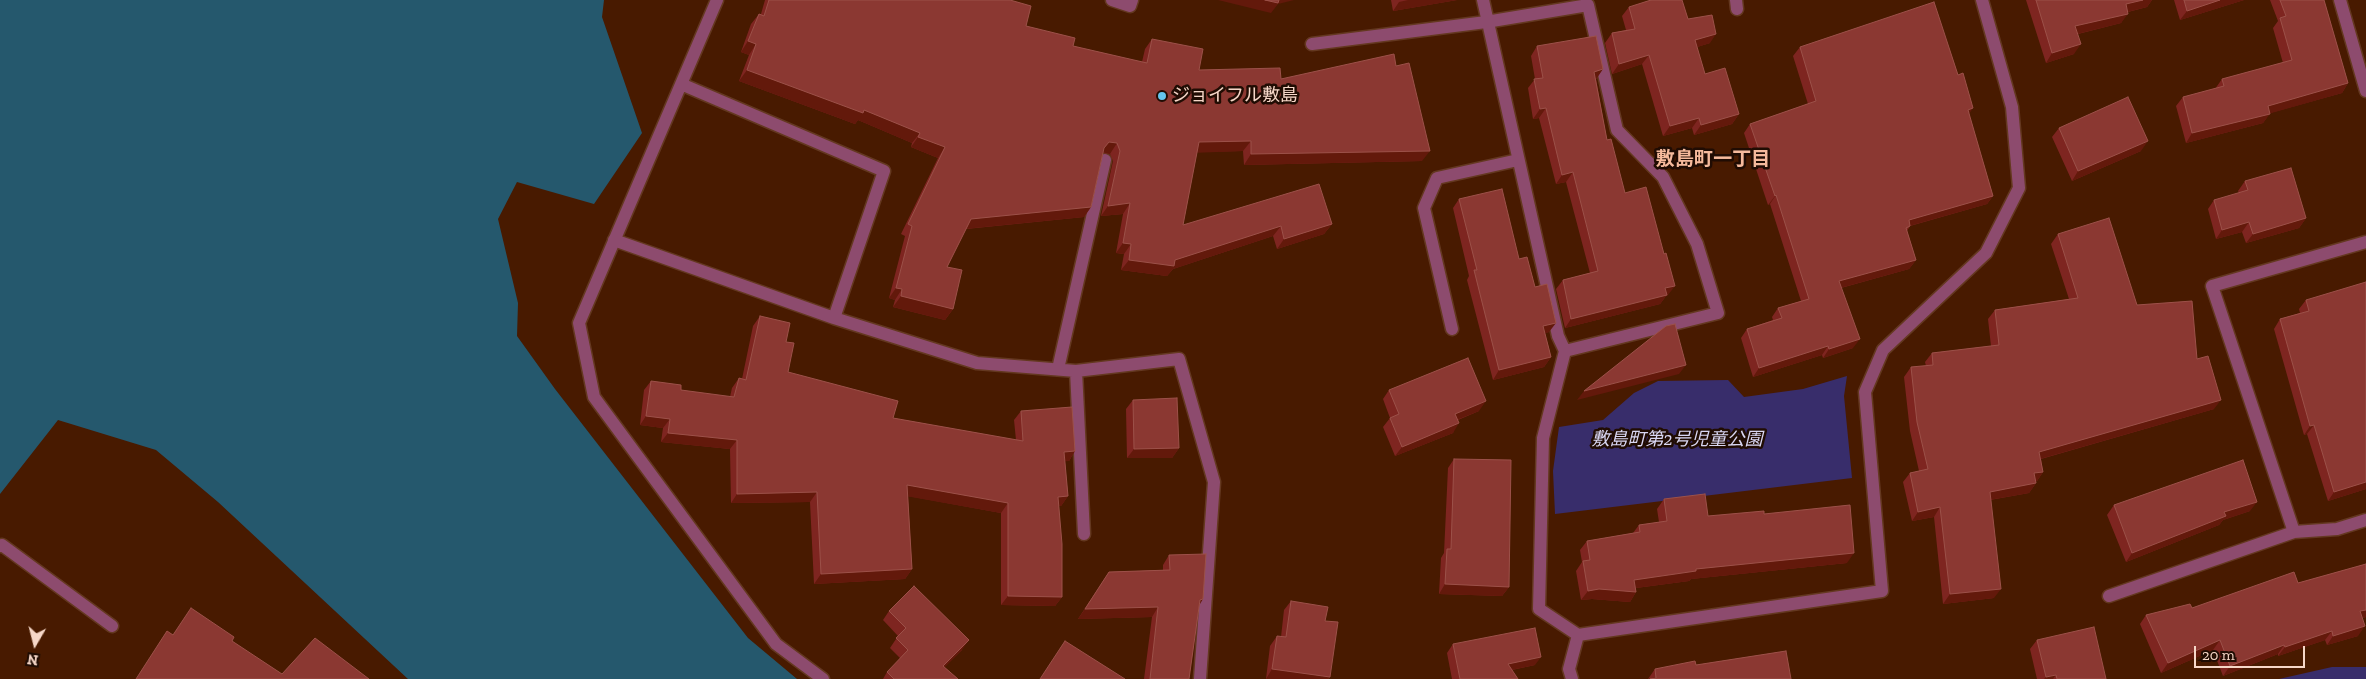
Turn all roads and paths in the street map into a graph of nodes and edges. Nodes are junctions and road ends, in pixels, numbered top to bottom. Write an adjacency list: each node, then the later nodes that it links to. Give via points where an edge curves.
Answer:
1 (717, 0): 9 (street)
2 (1112, 0): 3 (street, via 1130,6)
3 (1132, 0)
4 (1483, 0): 7 (street)
5 (1982, 0): 26 (street, via 2012,107 2019,188 1986,253 1882,350 1865,392 1882,591)
6 (2340, 0): 10 (street)
7 (1486, 22): 8 (street); 12 (street); 17 (street, via 1588,5 1617,130 1663,177 1697,244 1718,313)
8 (1312, 44)
9 (681, 84): 13 (street); 15 (street, via 884,171)
10 (2366, 91)
11 (1105, 160): 18 (street)
12 (1518, 160): 16 (street, via 1436,178 1424,208); 17 (street, via 1558,336)
13 (614, 240): 15 (street); 27 (street, via 579,323 594,396 776,644)
14 (2366, 242): 21 (street, via 2212,286)
15 (834, 318): 18 (street, via 977,363)
16 (1452, 329)
17 (1565, 351): 26 (street, via 1543,438 1539,610)
18 (1058, 368): 19 (street)
19 (1076, 371): 22 (street); 28 (street, via 1178,359 1214,482)
20 (2366, 520): 21 (street, via 2337,529)
21 (2294, 532): 24 (street)
22 (1084, 534)
23 (0, 546): 25 (street)
24 (2109, 596)
25 (112, 626)
26 (1578, 636): 29 (street, via 1569,669)
27 (823, 679)
28 (1200, 679)
29 (1572, 679)

